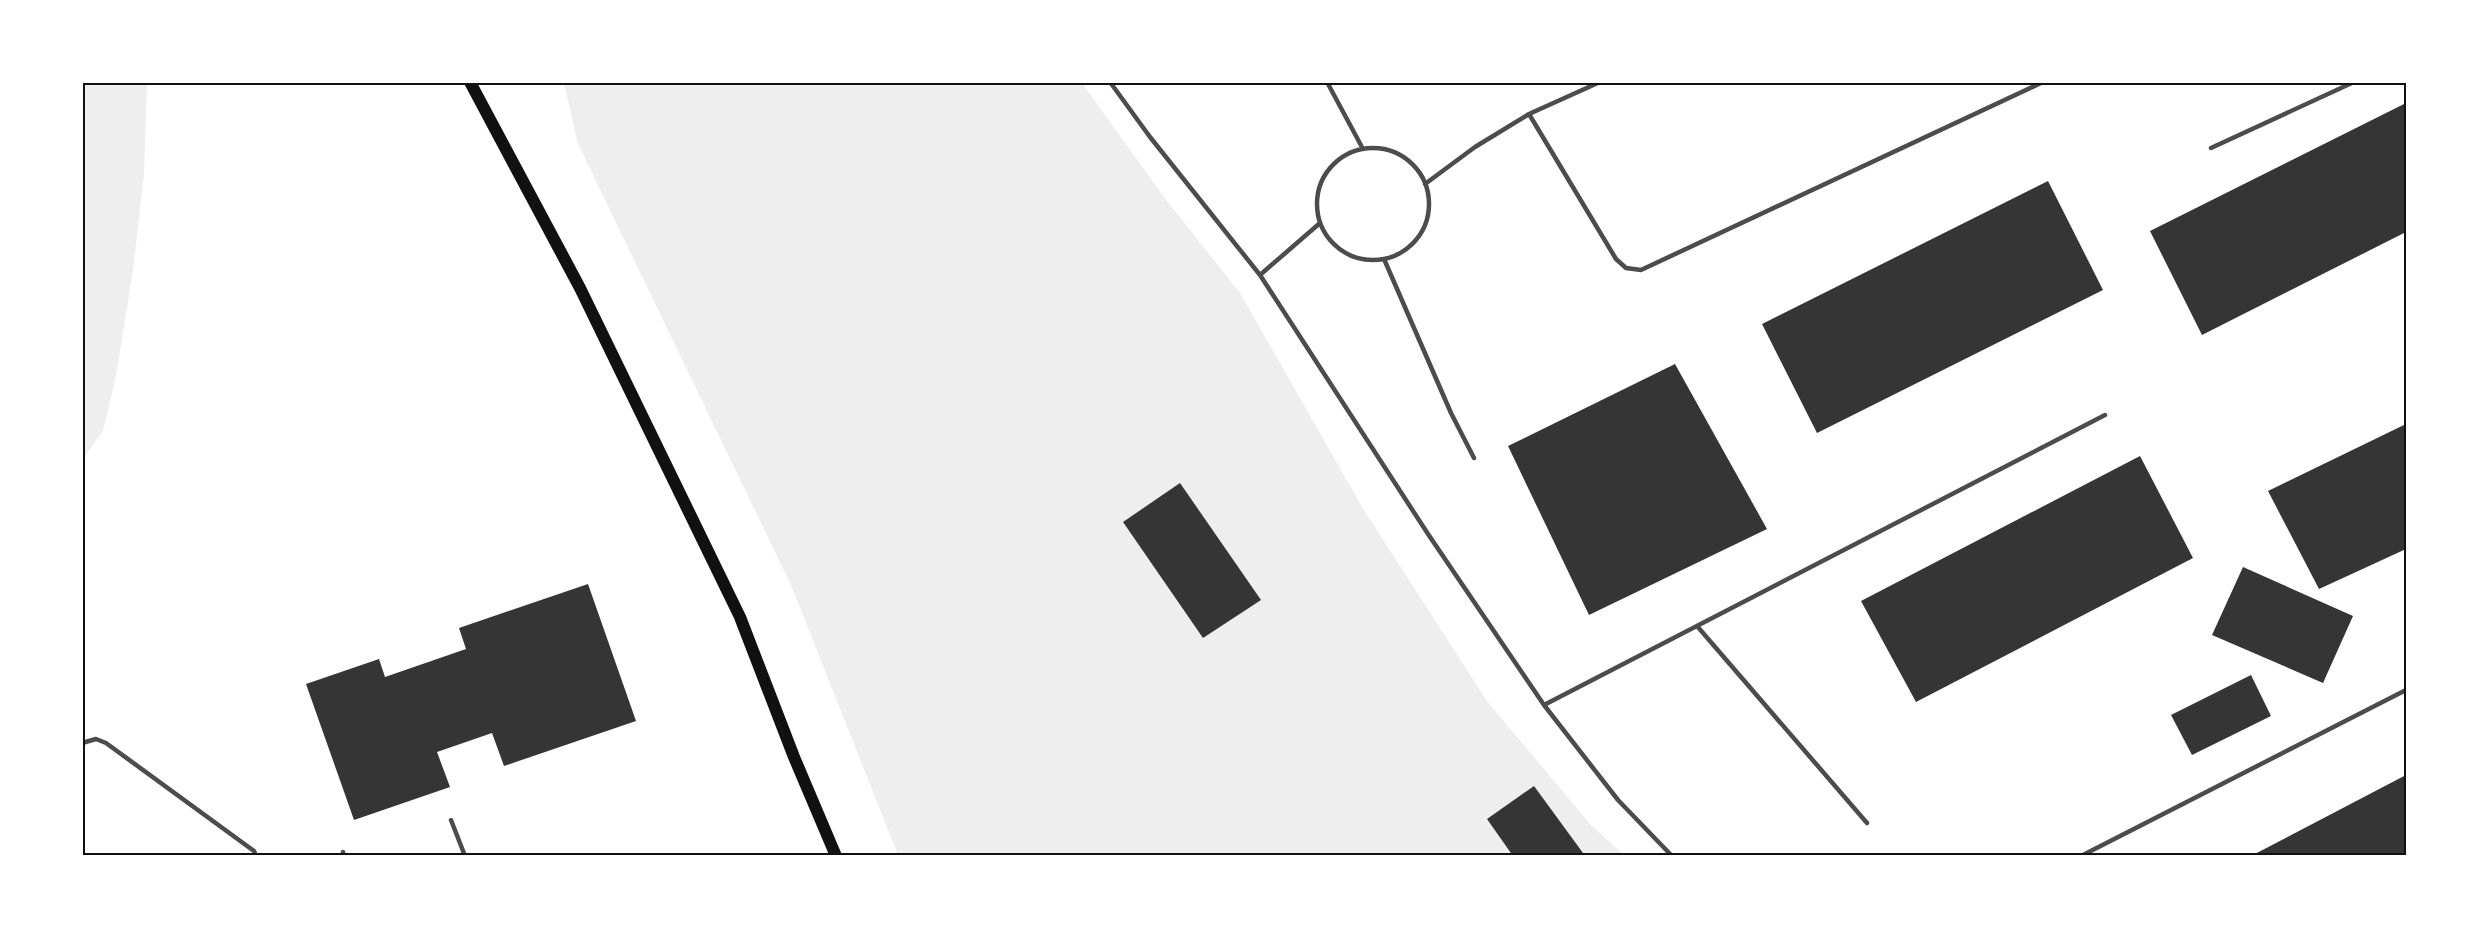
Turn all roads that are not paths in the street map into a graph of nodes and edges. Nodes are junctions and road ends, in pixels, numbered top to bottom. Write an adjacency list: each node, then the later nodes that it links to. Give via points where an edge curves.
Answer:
1 (470, 82): 24 (main road, via 580,288 740,617)
2 (1110, 82): 13 (lane)
3 (1328, 82): 8 (lane)
4 (1600, 82): 7 (lane)
5 (2043, 82): 7 (lane, via 1641,270 1626,268 1616,259)
6 (2354, 82): 9 (lane)
7 (1529, 114): 10 (lane)
8 (1363, 148): 10 (lane, via 1382,148 1400,155 1416,167); 11 (lane, via 1329,168 1320,185)
9 (2211, 148)
10 (1425, 184): 12 (lane, via 1430,203 1426,222 1402,252)
11 (1320, 223): 12 (lane, via 1330,240 1346,252 1364,259); 13 (lane)
12 (1384, 259): 15 (lane)
13 (1260, 275): 18 (lane)
14 (2105, 415): 16 (lane)
15 (1474, 458)
16 (1697, 626): 18 (lane); 21 (lane)
17 (2406, 690): 26 (lane)
18 (1544, 705): 25 (lane, via 1618,800)
19 (82, 743): 22 (lane, via 96,739 106,743 225,828)
20 (451, 820): 23 (lane)
21 (1867, 824)
22 (256, 855)
23 (465, 855)
24 (836, 855)
25 (1672, 855)
26 (2081, 855)

